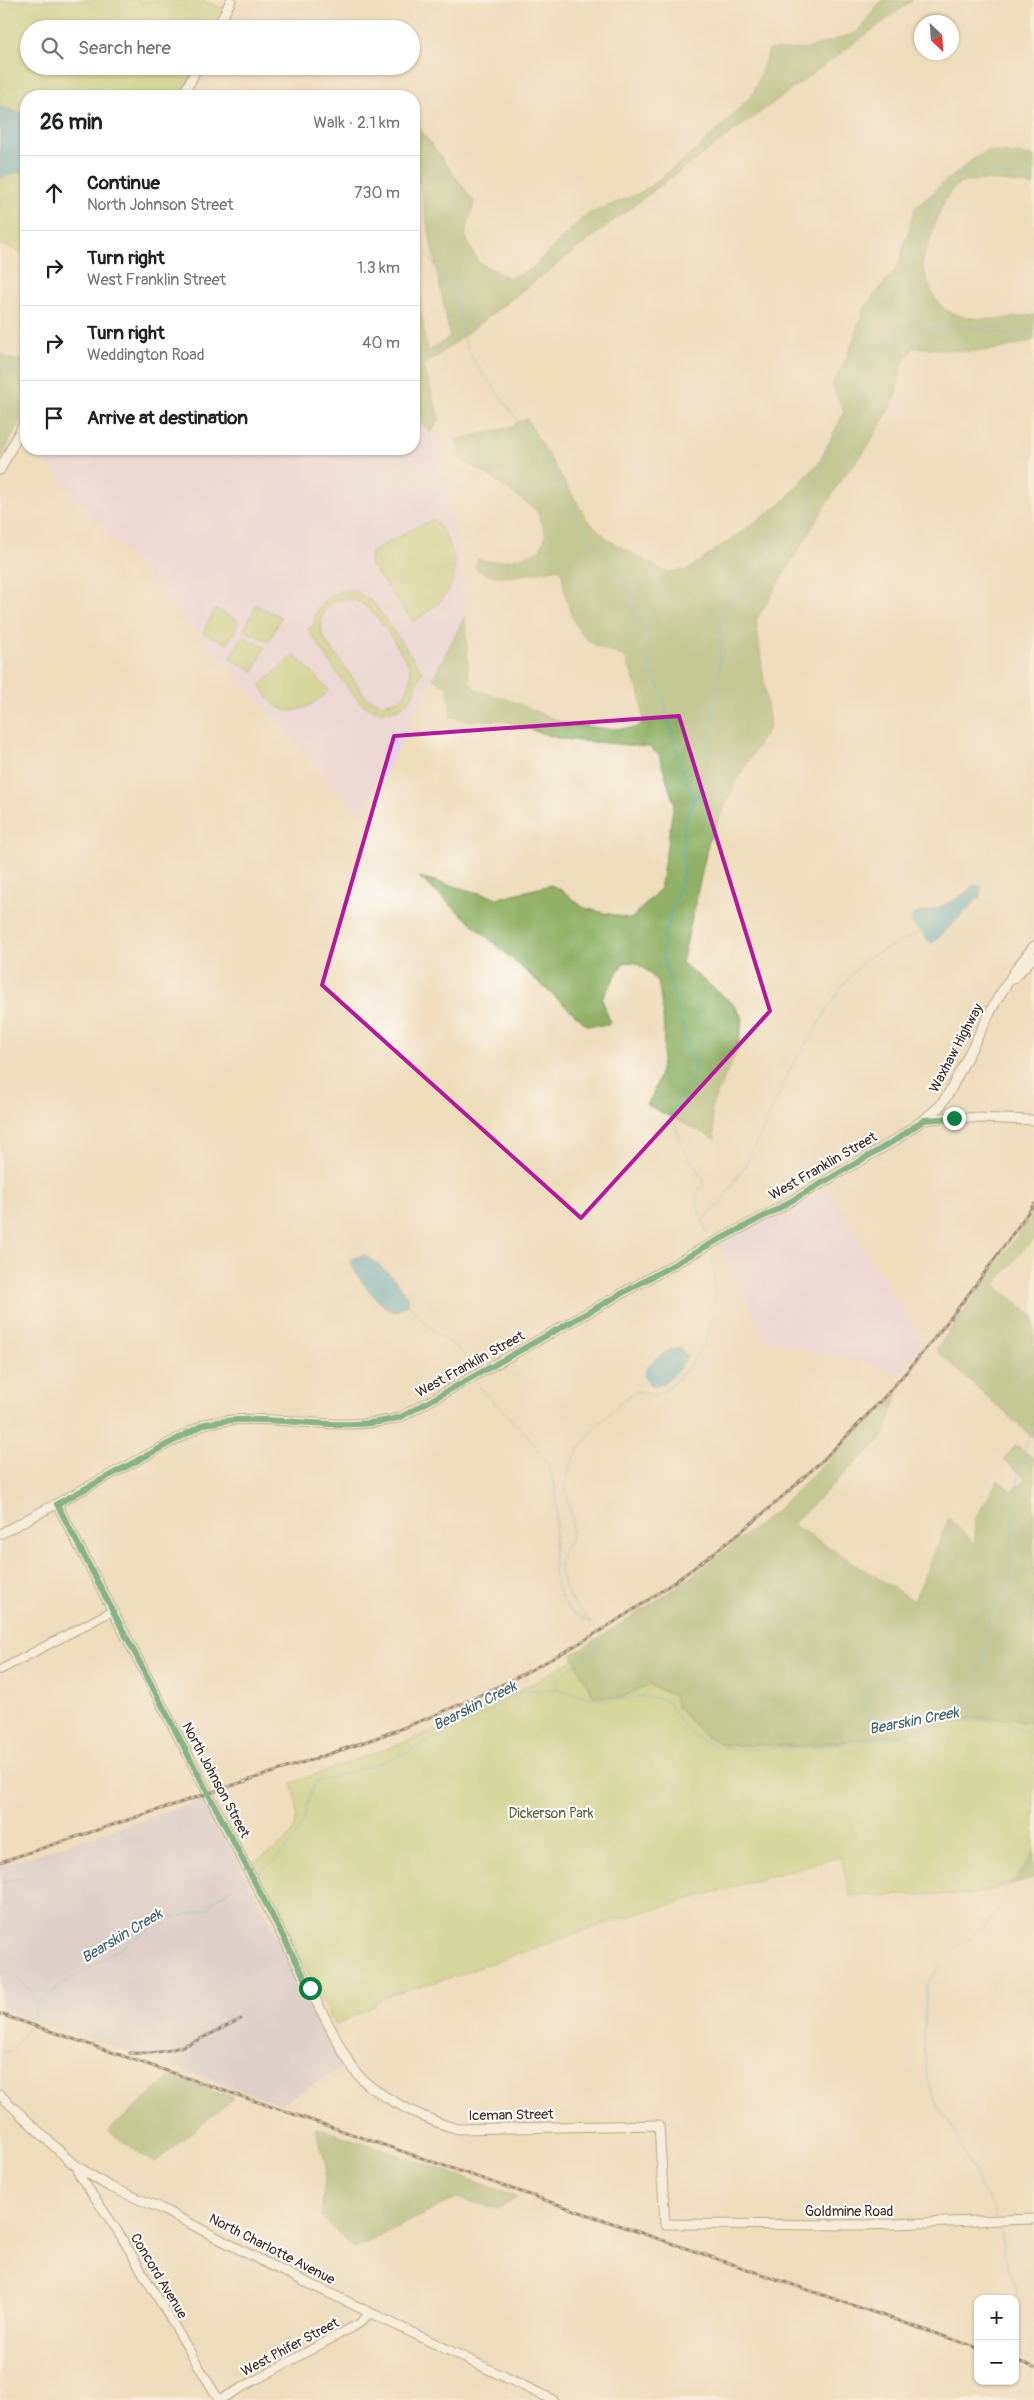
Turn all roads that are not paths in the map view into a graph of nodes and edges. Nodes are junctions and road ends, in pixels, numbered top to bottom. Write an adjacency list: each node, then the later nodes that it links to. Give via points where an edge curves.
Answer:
1 (231, 0): 2 (main road)
2 (221, 20)
3 (194, 75): 4 (main road)
4 (186, 90)
5 (20, 431): 6 (main road)
6 (0, 470)
7 (1034, 946): 9 (main road, Waxhaw Highway)
8 (1034, 957): 9 (main road, Waxhaw Highway)
9 (1007, 984): 10 (main road, Waxhaw Highway, via 952,1089 941,1105)
10 (924, 1120): 11 (main road, via 951,1117); 12 (main road, West Franklin Street, via 774,1211 401,1417 366,1424 230,1420 205,1424)
11 (1034, 1120)
12 (57, 1504): 13 (main road, West Franklin Street); 14 (main road, North Johnson Street)
13 (0, 1534)
14 (112, 1611): 15 (street); 16 (main road, North Johnson Street)
15 (0, 1670)
16 (353, 2067): 20 (main road, Iceman Street, via 376,2090 432,2121 458,2129 659,2125)
17 (0, 2095): 18 (main road)
18 (77, 2168): 21 (main road, North Charlotte Avenue, via 97,2184 160,2208); 22 (street, Concord Avenue)
19 (1034, 2219): 20 (main road, Goldmine Road, via 866,2225)
20 (665, 2224)
21 (370, 2312): 22 (street, West Phifer Street, via 360,2323); 23 (main road, North Charlotte Avenue)
22 (219, 2400)
23 (553, 2400)

